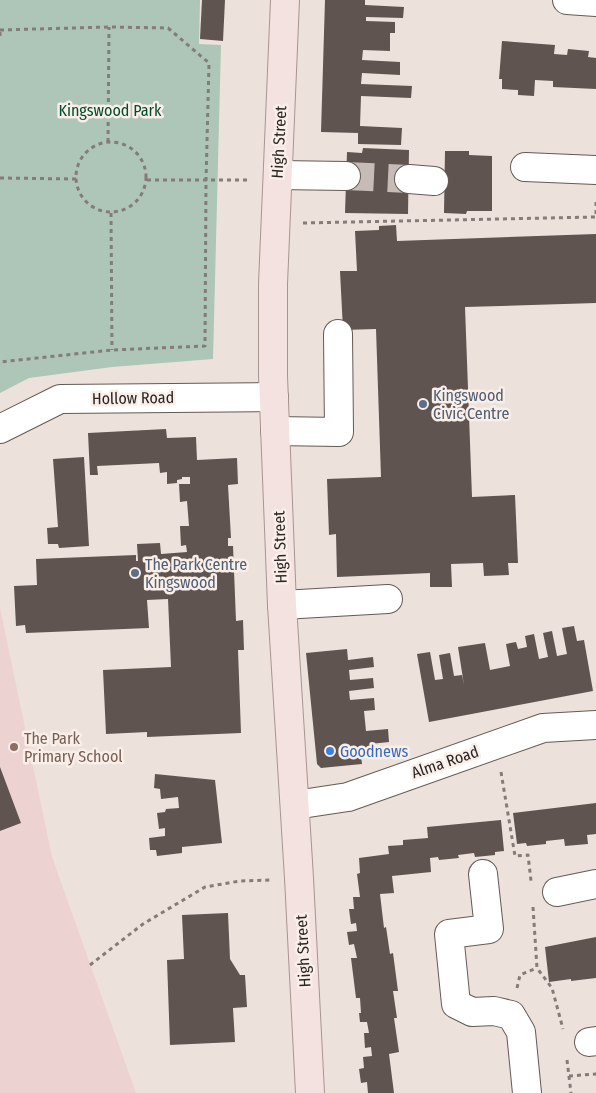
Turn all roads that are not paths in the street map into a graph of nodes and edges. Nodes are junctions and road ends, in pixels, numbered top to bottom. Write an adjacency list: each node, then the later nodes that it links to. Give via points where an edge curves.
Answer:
1 (285, 0): 7 (main road, High Street)
2 (567, 0): 3 (street)
3 (596, 2)
4 (525, 167): 5 (street)
5 (596, 170)
6 (346, 176): 7 (street)
7 (277, 177): 9 (main road, High Street, via 273,284)
8 (338, 334): 11 (street, via 339,432)
9 (274, 397): 10 (street, Hollow Road, via 60,399); 11 (main road, High Street)
10 (0, 429)
11 (275, 431): 13 (main road, High Street)
12 (388, 599): 13 (street)
13 (282, 605): 15 (main road, High Street)
14 (596, 724): 15 (street, Alma Road, via 543,728 348,797)
15 (295, 805): 19 (main road, High Street)
16 (483, 874): 20 (street, via 489,928 449,934 456,1004 472,1012 494,1011 511,1015 521,1032)
17 (596, 884): 18 (street)
18 (544, 890)
19 (310, 1093)
20 (527, 1093)

